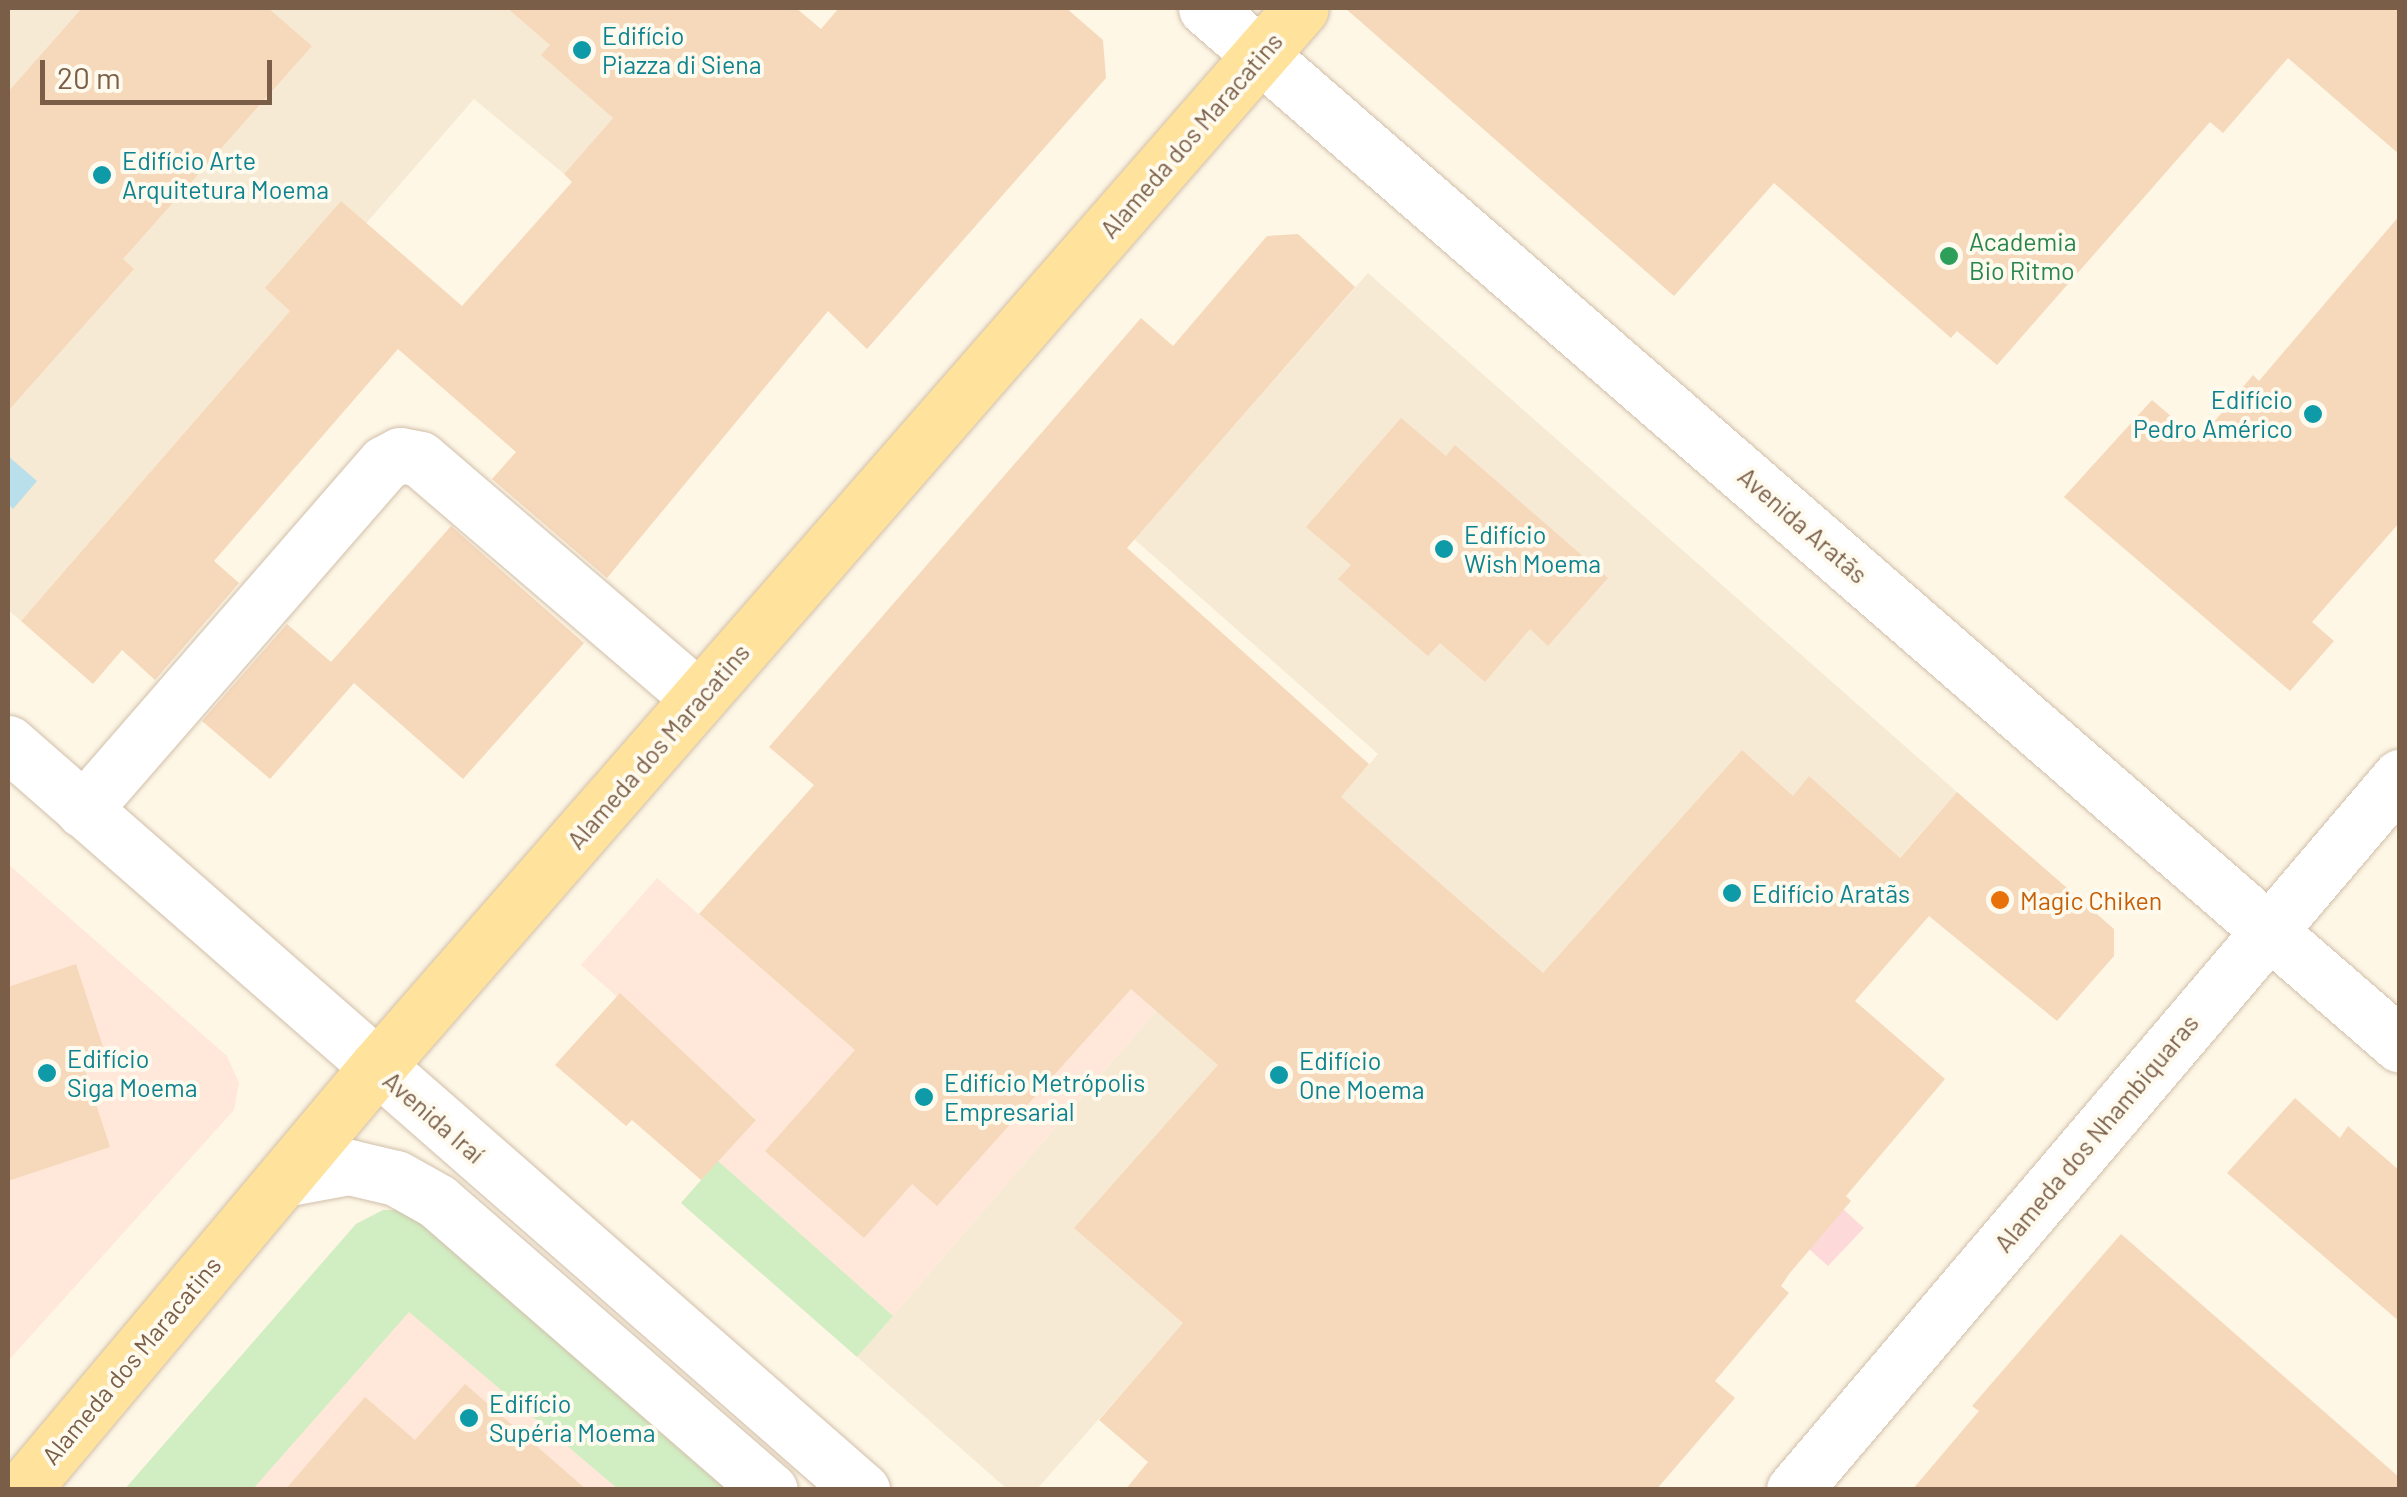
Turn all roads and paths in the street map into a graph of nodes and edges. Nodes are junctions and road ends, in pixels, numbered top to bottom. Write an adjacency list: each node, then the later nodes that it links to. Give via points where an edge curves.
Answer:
1 (1206, 8): 3 (street, Avenida Aratãs)
2 (1301, 8): 3 (main road, Alameda dos Maracatins)
3 (1260, 55): 4 (main road, Alameda dos Maracatins); 8 (street, Avenida Aratãs)
4 (700, 698): 7 (street, via 420,459 400,455 386,462); 10 (main road, Alameda dos Maracatins)
5 (8, 744): 7 (street, Avenida Iraí)
6 (2400, 778): 8 (street, Alameda dos Nhambiquaras)
7 (83, 810): 10 (street, Avenida Iraí)
8 (2268, 929): 9 (street, Avenida Aratãs); 15 (street, Alameda dos Nhambiquaras)
9 (2400, 1045)
10 (377, 1067): 11 (main road, Alameda dos Maracatins); 14 (street, Avenida Iraí)
11 (284, 1179): 12 (main road, Alameda dos Maracatins); 13 (street, via 349,1167 396,1178 437,1201)
12 (22, 1490)
13 (770, 1490)
14 (862, 1490)
15 (1794, 1490)

